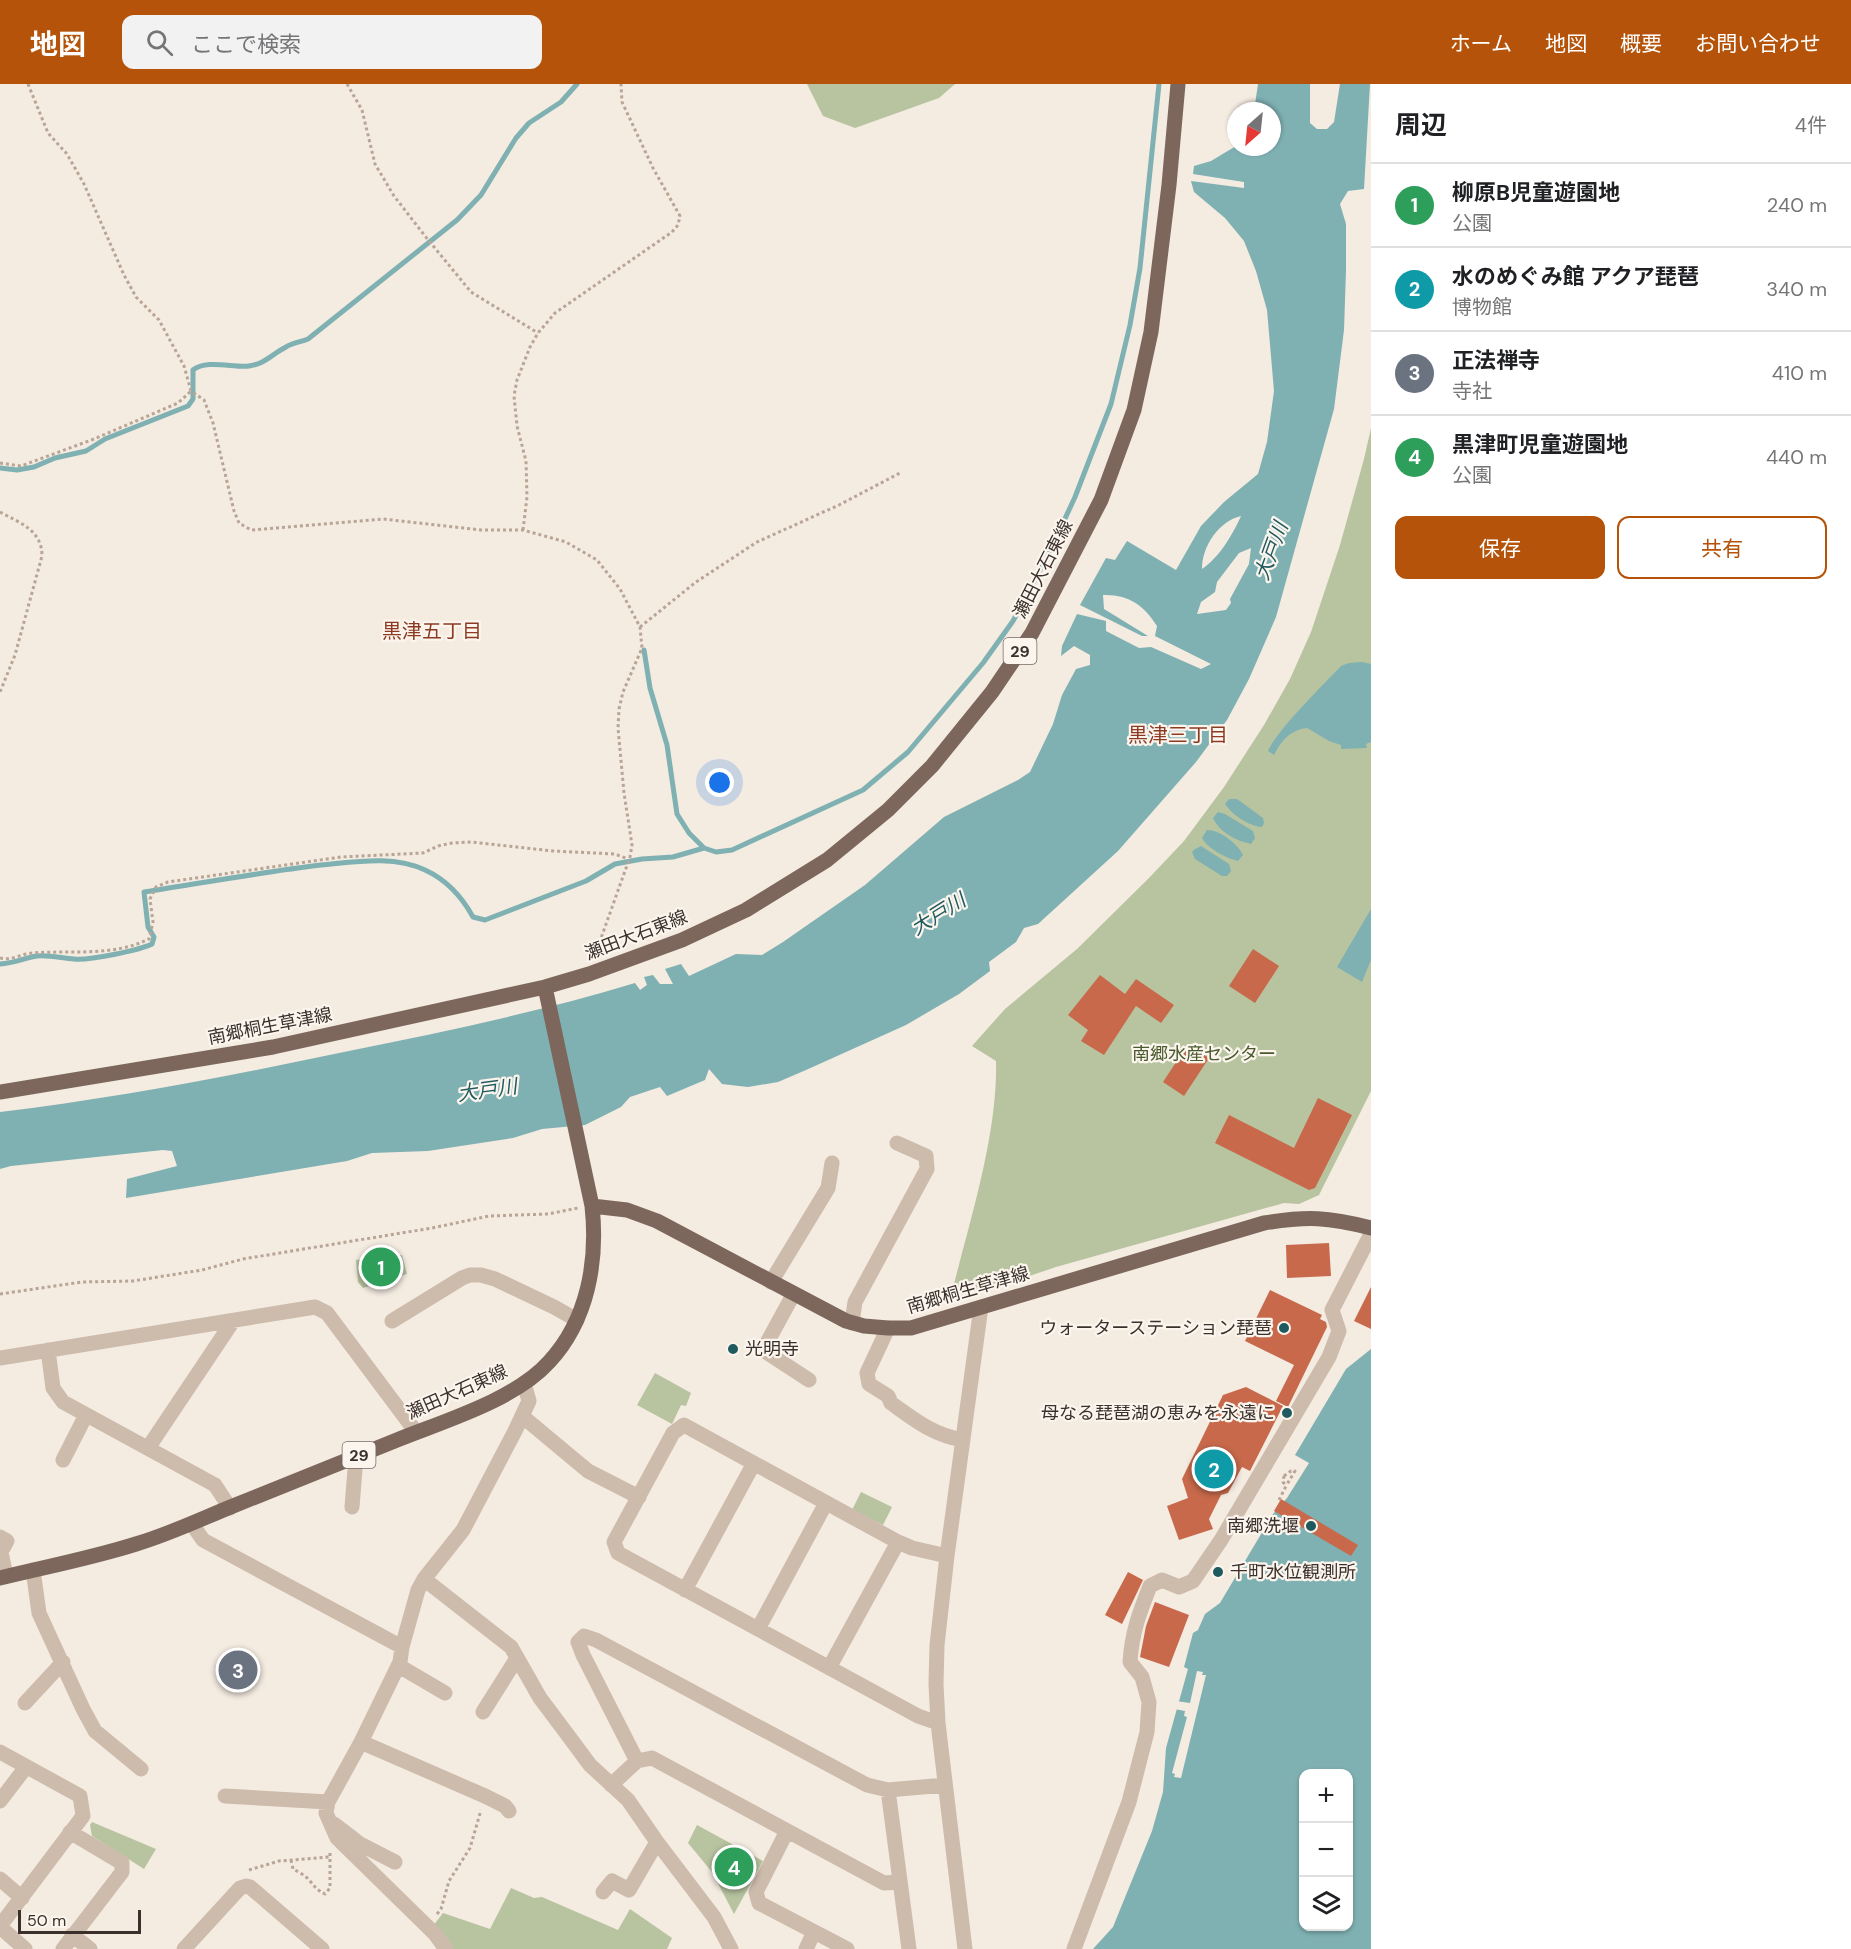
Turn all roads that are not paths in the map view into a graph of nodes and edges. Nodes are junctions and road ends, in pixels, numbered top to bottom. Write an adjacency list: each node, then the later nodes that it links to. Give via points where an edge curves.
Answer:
1 (1178, 84): 2 (main road, 瀬田大石東線 / 29, via 1151,332 1134,410 1101,500 1025,643 992,692 932,766 888,810 826,860 746,910)
2 (546, 994): 3 (main road, 南郷桐生草津線, via 273,1047); 6 (main road, 瀬田大石東線 / 29)
3 (0, 1092)
4 (897, 1143): 15 (street, via 926,1156 927,1169 855,1302)
5 (831, 1163): 9 (street, via 828,1188)
6 (592, 1206): 9 (main road, 南郷桐生草津線, via 627,1210 657,1221); 12 (main road, 瀬田大石東線 / 29, via 591,1274)
7 (1371, 1228): 11 (main road, 南郷桐生草津線, via 1314,1217 1264,1223)
8 (1371, 1234): 86 (street, via 1332,1310 1339,1331 1329,1357 1221,1540 1193,1581 1179,1587 1162,1580 1150,1586 1132,1636 1130,1662 1142,1677 1149,1702 1147,1732 1130,1802)
9 (771, 1282): 10 (main road, 南郷桐生草津線)
10 (793, 1294): 15 (main road, 南郷桐生草津線); 19 (street, via 763,1350)
11 (981, 1307): 16 (main road, 南郷桐生草津線, via 911,1328); 24 (street)
12 (577, 1320): 14 (street, via 481,1275 462,1278); 20 (main road, 瀬田大石東線 / 29, via 549,1362)
13 (233, 1321): 17 (street); 23 (street, via 315,1307 327,1313); 25 (street)
14 (392, 1321)
15 (852, 1323): 16 (main road, 南郷桐生草津線)
16 (888, 1328): 24 (street, via 867,1374 868,1384 933,1432)
17 (48, 1350): 18 (street); 21 (street, via 53,1388 63,1402)
18 (0, 1358)
19 (809, 1380)
20 (524, 1383): 22 (street, via 529,1401); 23 (main road, 瀬田大石東線 / 29, via 461,1415)
21 (86, 1415): 25 (street); 27 (street)
22 (522, 1416): 29 (street, via 588,1471); 39 (street, via 464,1530)
23 (416, 1432): 26 (main road, 瀬田大石東線 / 29)
24 (963, 1440): 36 (street)
25 (148, 1448): 32 (street, via 215,1485)
26 (356, 1457): 31 (street); 32 (main road, 瀬田大石東線 / 29)
27 (63, 1460)
28 (754, 1463): 29 (street, via 684,1425 673,1433); 30 (street); 40 (street)
29 (639, 1497): 40 (street, via 614,1542 618,1553)
30 (826, 1503): 35 (street); 41 (street)
31 (352, 1507)
32 (230, 1508): 33 (main road, 瀬田大石東線 / 29)
33 (192, 1524): 37 (main road, 瀬田大石東線 / 29, via 136,1545); 42 (street, via 203,1540)
34 (0, 1537): 38 (street, via 7,1541 1,1552)
35 (898, 1542): 36 (street); 46 (street)
36 (947, 1556): 50 (street, via 937,1645)
37 (33, 1570): 38 (main road, 瀬田大石東線 / 29); 44 (street, via 39,1613)
38 (3, 1577)
39 (424, 1580): 42 (street); 43 (street, via 511,1647)
40 (685, 1590): 41 (street)
41 (758, 1629): 46 (street)
42 (402, 1647): 45 (street)
43 (517, 1658): 49 (street); 56 (street, via 540,1698 590,1765)
44 (63, 1662): 48 (street); 55 (street, via 95,1731)
45 (399, 1666): 47 (street); 51 (street)
46 (829, 1668): 50 (street)
47 (446, 1693)
48 (26, 1703)
49 (483, 1712)
50 (938, 1723): 57 (street)
51 (361, 1742): 61 (street); 62 (street, via 485,1796)
52 (0, 1752): 54 (street)
53 (637, 1761): 56 (street); 58 (street, via 583,1655 578,1642 584,1636 867,1785); 64 (street, via 652,1758)
54 (26, 1767): 60 (street); 65 (street, via 80,1796 83,1816)
55 (141, 1769)
56 (611, 1785): 66 (street, via 628,1800)
57 (945, 1785): 58 (street); 85 (street)
58 (888, 1790): 69 (street)
59 (225, 1796): 61 (street)
60 (0, 1801)
61 (328, 1802): 63 (street)
62 (509, 1811)
63 (329, 1820): 67 (street, via 360,1844); 80 (street, via 337,1838)
64 (787, 1831): 69 (street, via 884,1883); 73 (street, via 756,1892 759,1903)
65 (70, 1832): 71 (street); 74 (street, via 122,1863 122,1872)
66 (657, 1842): 70 (street, via 629,1890 612,1881); 81 (street, via 714,1917)
67 (395, 1862)
68 (0, 1879): 71 (street)
69 (900, 1882): 84 (street)
70 (603, 1892)
71 (22, 1898): 72 (street)
72 (0, 1927): 76 (street)
73 (814, 1932): 82 (street); 83 (street)
74 (72, 1935): 77 (street); 78 (street)
75 (193, 1946): 79 (street, via 240,1888 246,1886)
76 (25, 1949)
77 (63, 1949)
78 (90, 1949)
79 (322, 1949)
80 (446, 1949)
81 (731, 1949)
82 (806, 1949)
83 (847, 1949)
84 (909, 1949)
85 (965, 1949)
86 (1074, 1949)

